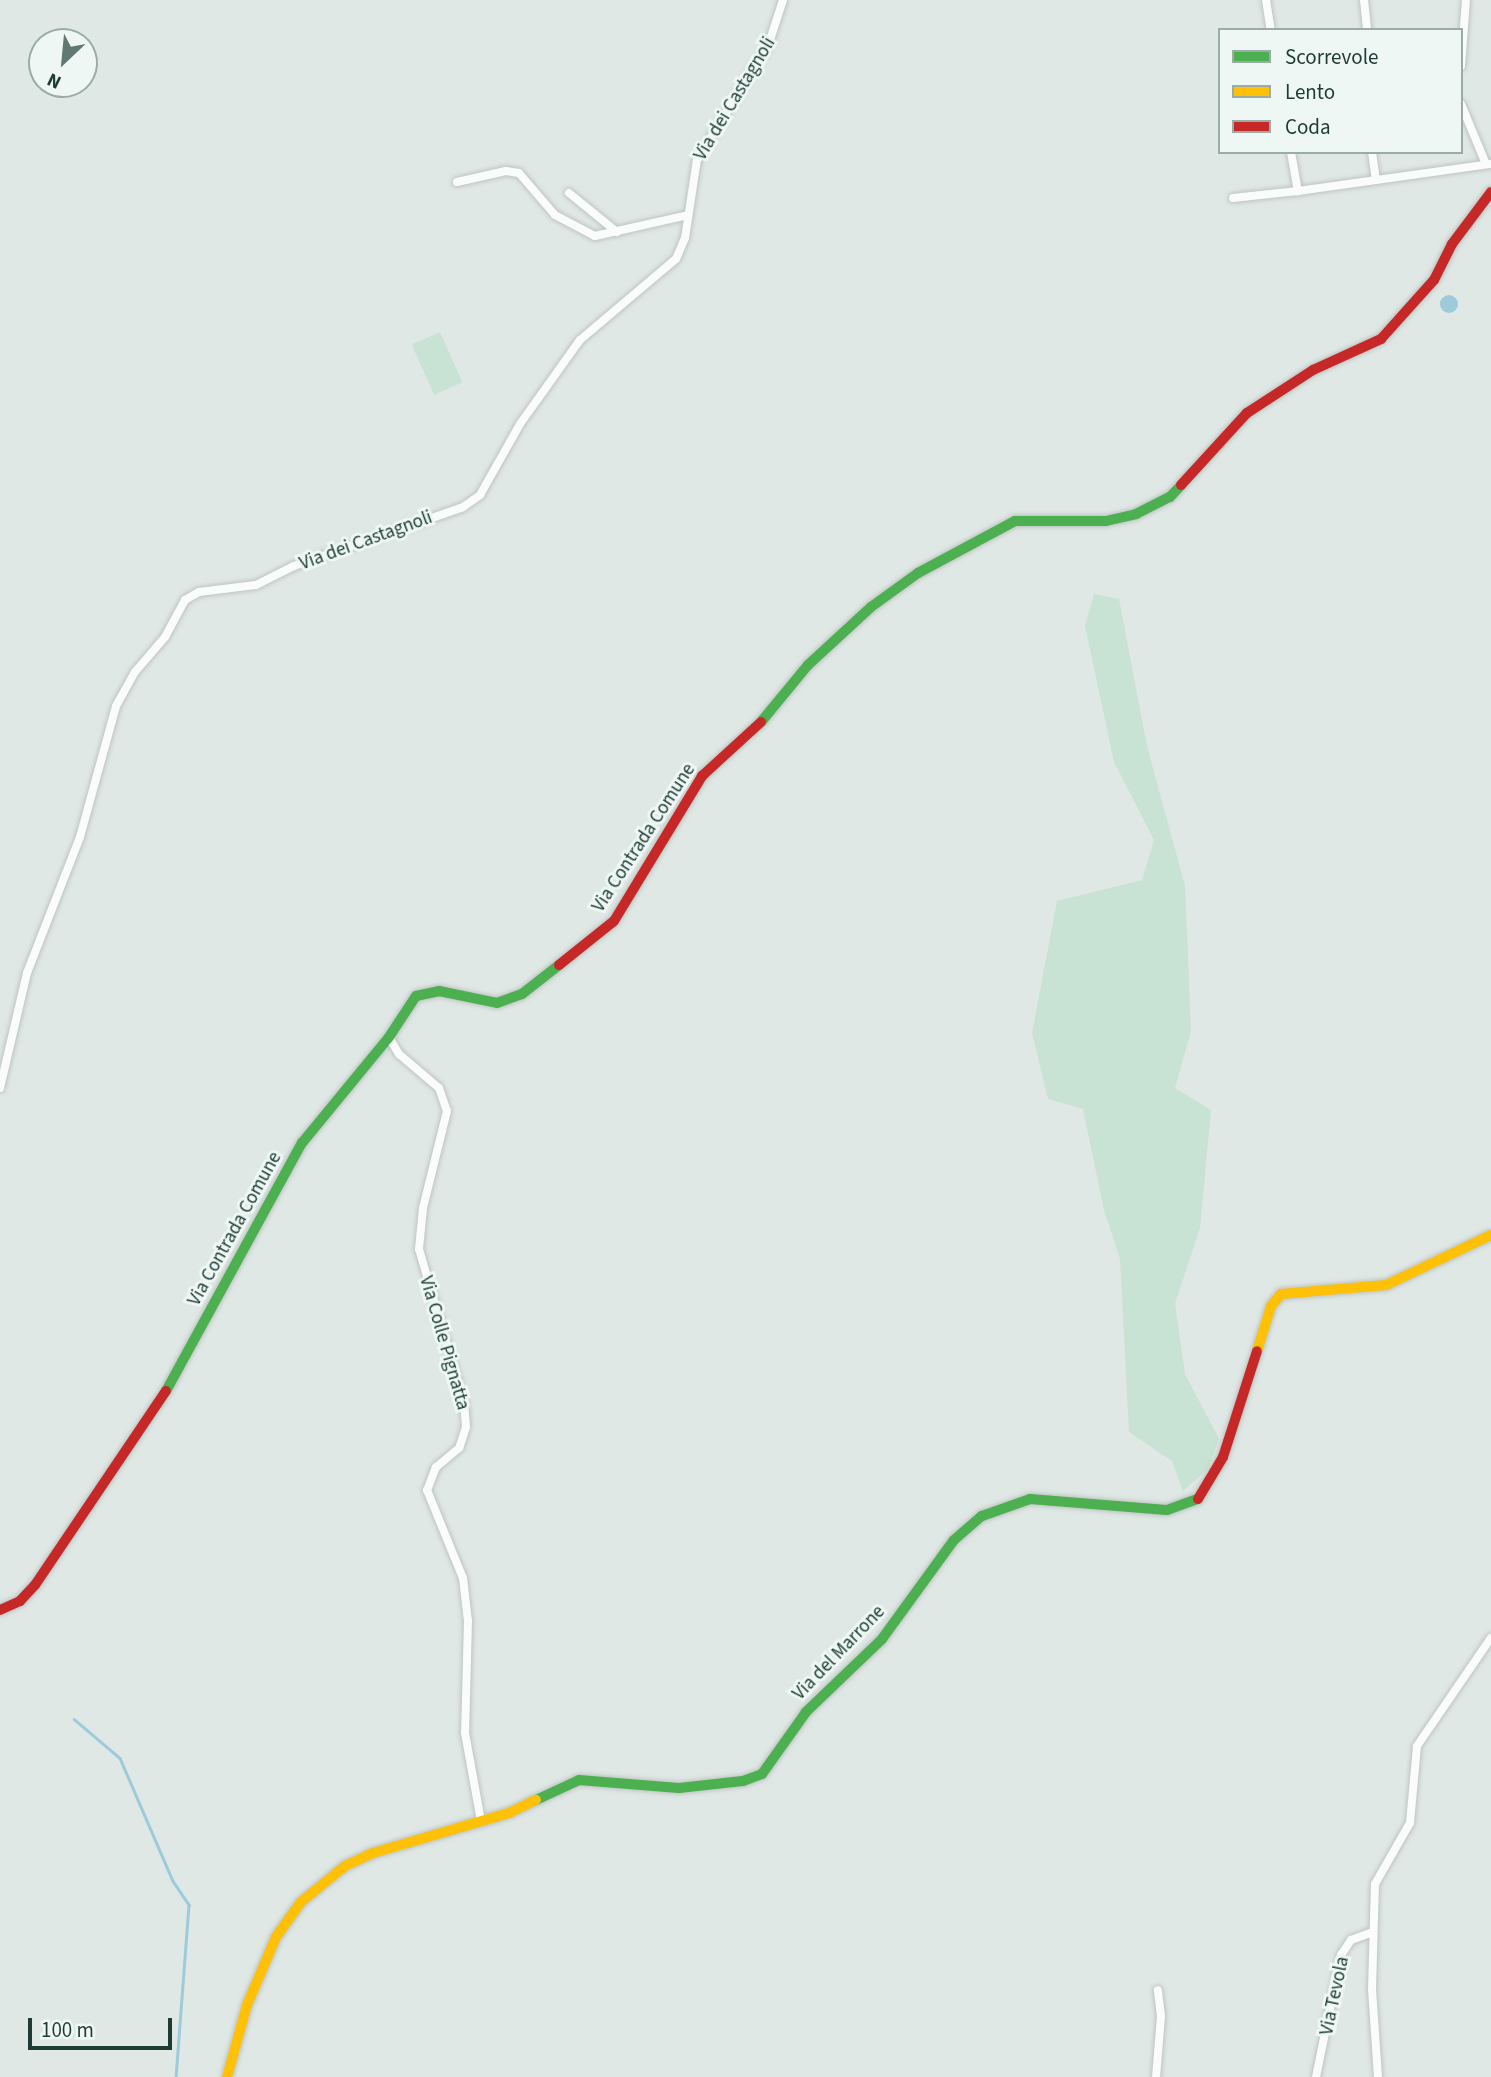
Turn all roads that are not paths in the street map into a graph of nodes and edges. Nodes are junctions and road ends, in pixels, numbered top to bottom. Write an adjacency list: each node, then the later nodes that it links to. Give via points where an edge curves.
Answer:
1 (783, 0): 18 (street, Via dei Castagnoli, via 773,36 699,156)
2 (1266, 0): 5 (street)
3 (1364, 0): 6 (street)
4 (1466, 0): 7 (street)
5 (1271, 28)
6 (1367, 28)
7 (1463, 40)
8 (1463, 108): 11 (street)
9 (1291, 154): 14 (street)
10 (1372, 154): 12 (street)
11 (1489, 164): 12 (street)
12 (1376, 180): 14 (street)
13 (457, 182): 19 (street, via 516,172 531,182 563,222 595,236)
14 (1298, 191): 17 (street)
15 (1491, 192): 20 (street, Via Contrada Comune, via 1452,244 1434,280 1381,339 1318,367 1247,413 1170,497 1143,511 1106,521 1015,521 881,599 814,660 751,733 707,771 609,926 510,1000 484,1002 443,992 420,994)
16 (569, 193): 19 (street)
17 (1233, 198)
18 (688, 215): 19 (street); 21 (street, Via dei Castagnoli, via 676,259 580,340 474,500 256,585 199,592 185,600 167,635 135,672 116,706 80,837 27,973)
19 (617, 232)
20 (389, 1037): 23 (street, Via Contrada Comune, via 313,1127 237,1256 173,1381 38,1580 20,1601); 25 (street, Via Colle Pignatta, via 399,1054 439,1087 447,1111 425,1198 419,1249 464,1403 466,1427 459,1448 433,1472 428,1490 463,1578 468,1621 465,1733)
21 (0, 1088)
22 (1491, 1235): 25 (street, Via del Marrone, via 1386,1284 1280,1294 1272,1306 1223,1457 1197,1500 1167,1510 1026,1499 982,1516 954,1541 883,1639 806,1712 762,1774 743,1782 679,1788 579,1780)
23 (0, 1610)
24 (1491, 1638): 26 (street, via 1416,1746 1410,1823 1375,1884)
25 (481, 1821): 28 (street, Via del Marrone, via 364,1856 304,1898 269,1953 247,2006)
26 (1373, 1932): 30 (street, Via Tevola, via 1351,1940 1341,1955); 31 (street, via 1373,2034)
27 (1158, 1990): 29 (street, via 1161,2016)
28 (227, 2077)
29 (1156, 2077)
30 (1317, 2077)
31 (1378, 2077)

